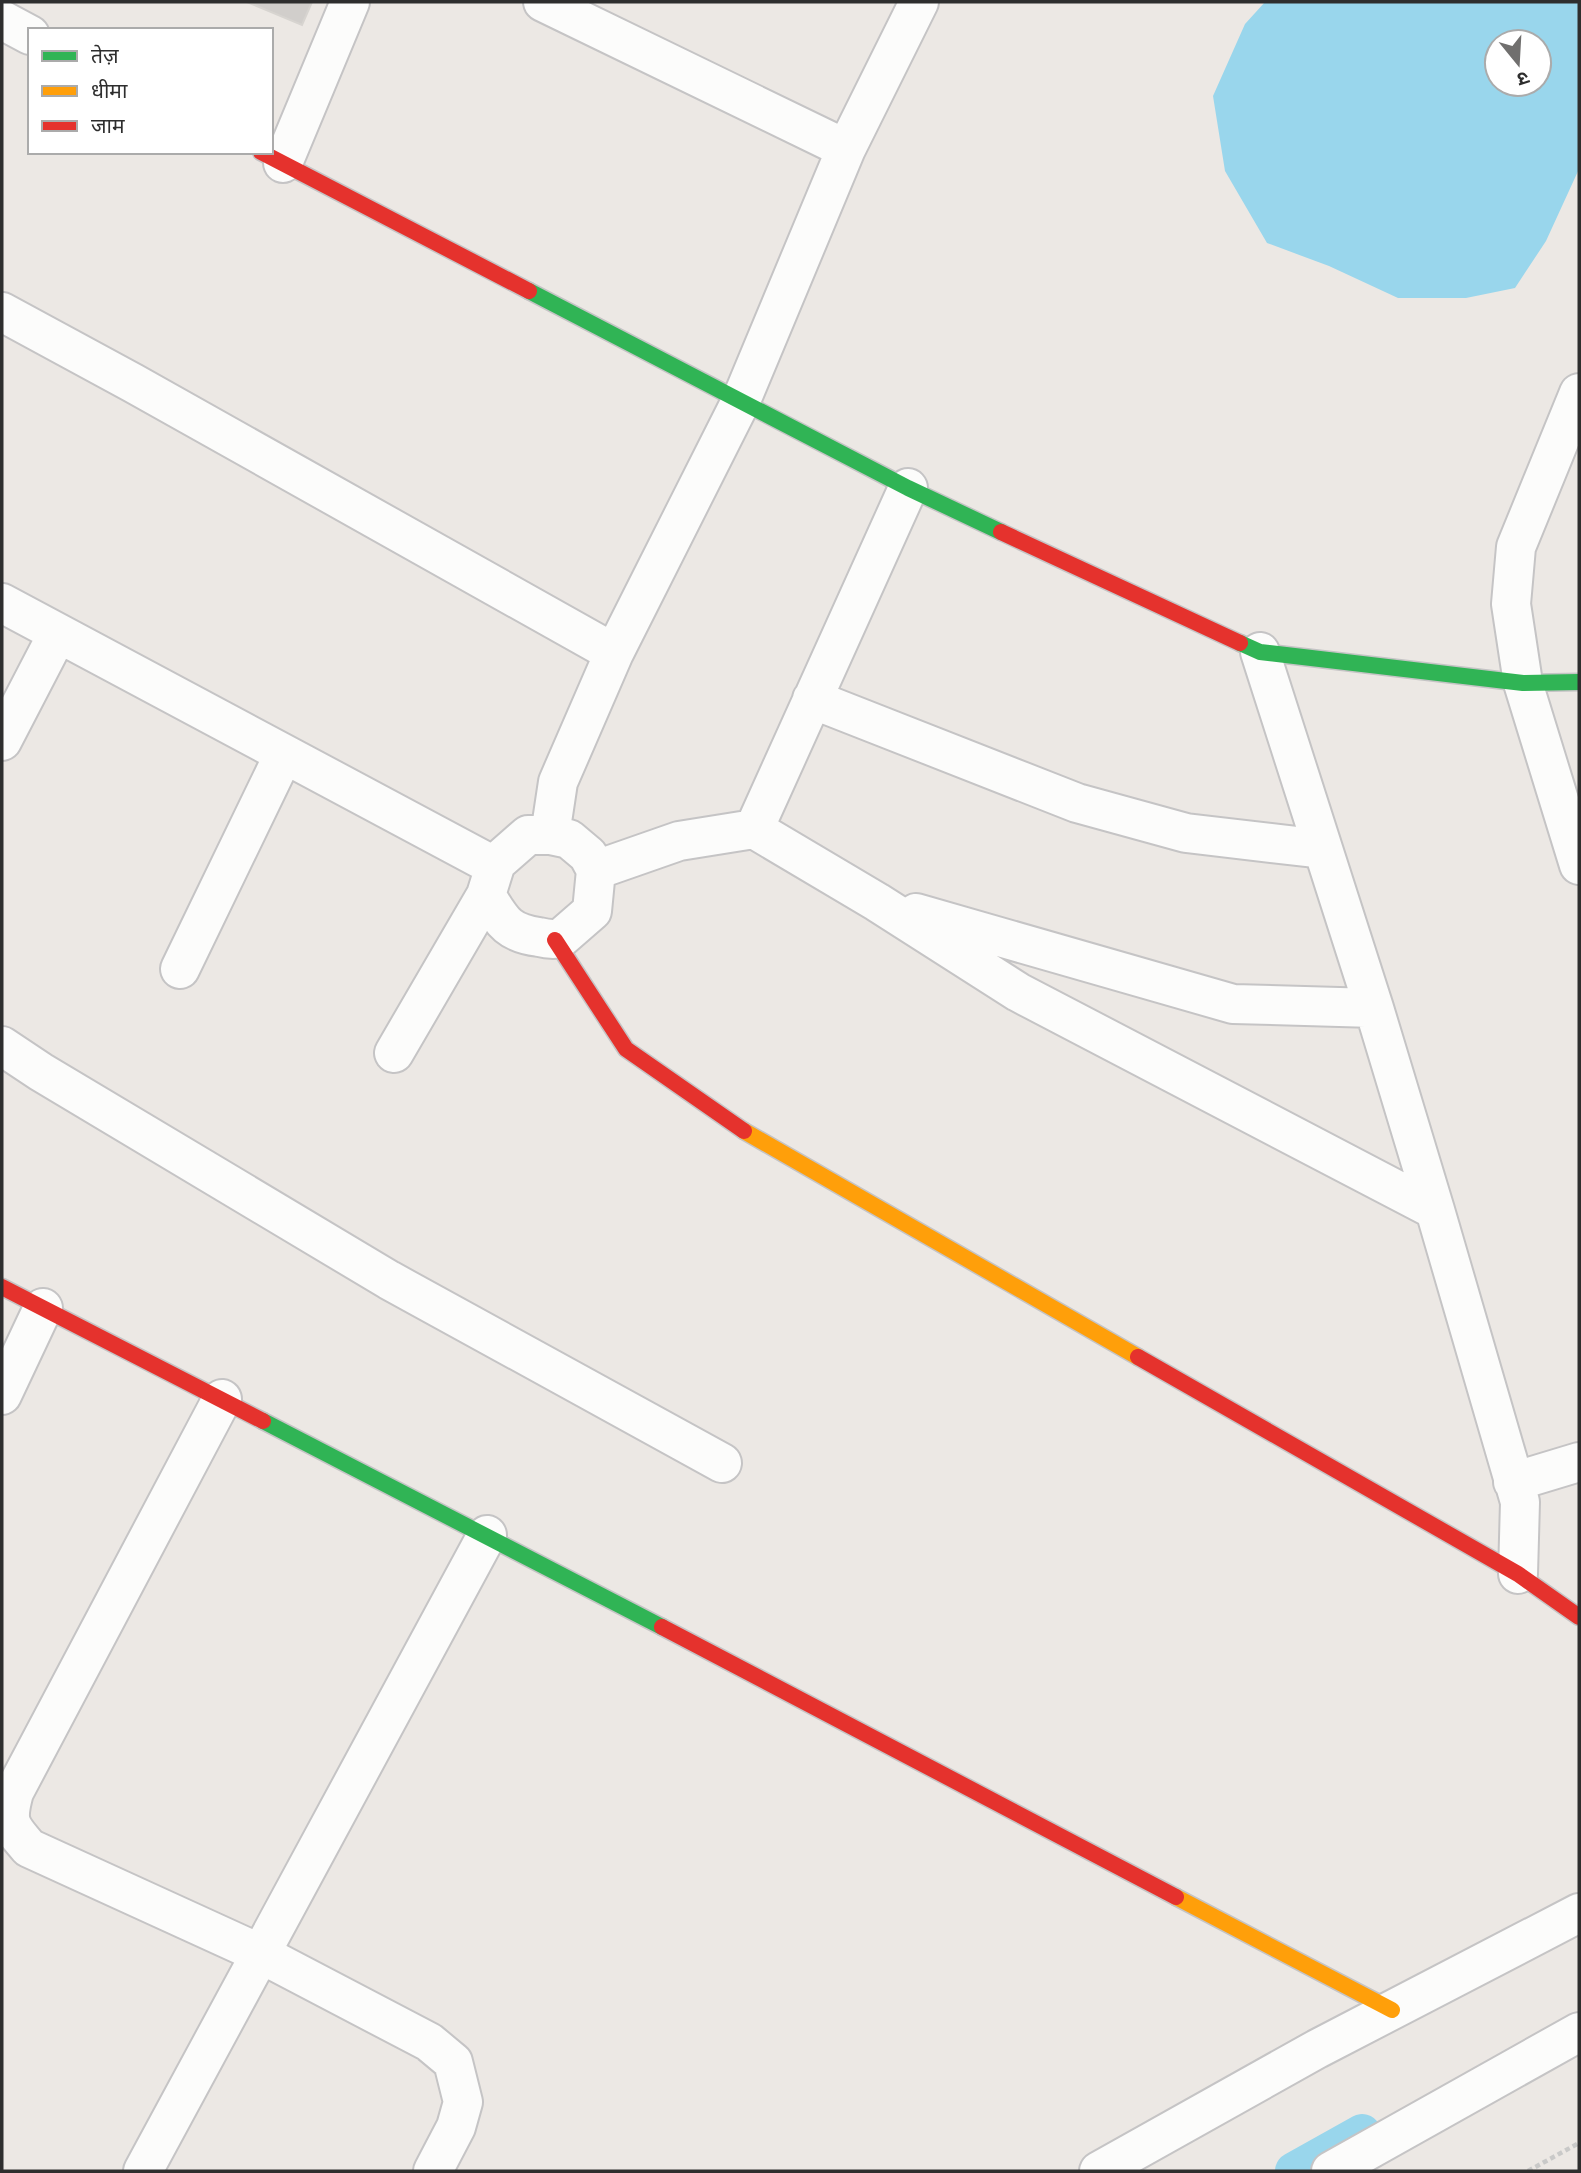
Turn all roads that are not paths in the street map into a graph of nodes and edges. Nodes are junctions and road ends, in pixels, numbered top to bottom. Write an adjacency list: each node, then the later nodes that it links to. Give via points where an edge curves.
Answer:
1 (350, 2): 7 (street)
2 (543, 2): 6 (street)
3 (919, 2): 6 (street)
4 (2, 20): 5 (street)
5 (28, 33)
6 (846, 149): 9 (street)
7 (272, 158): 9 (street)
8 (2, 312): 15 (street)
9 (740, 403): 11 (street); 15 (street)
10 (1575, 412): 17 (street, via 1516,547 1511,604)
11 (908, 488): 14 (street); 18 (street)
12 (2, 603): 13 (street)
13 (58, 633): 19 (street); 20 (street)
14 (1260, 652): 17 (street); 23 (street)
15 (614, 653): 22 (street, via 558,782)
16 (1579, 682): 17 (street)
17 (1523, 683): 24 (street)
18 (812, 699): 21 (street); 23 (street, via 1077,803 1186,833)
19 (2, 741)
20 (284, 754): 26 (street); 29 (street)
21 (754, 829): 25 (street, via 679,841); 27 (street)
22 (550, 835): 25 (street, via 569,839); 26 (street, via 528,835)
23 (1323, 849): 30 (street)
24 (1579, 865)
25 (596, 870): 28 (street, via 592,911)
26 (490, 880): 28 (street, via 502,921 520,935); 32 (street)
27 (877, 902): 30 (street, via 1233,1004); 33 (street, via 1017,992)
28 (555, 940): 42 (street, via 626,1049 730,1123)
29 (180, 969)
30 (1374, 1008): 33 (street)
31 (2, 1046): 39 (street, via 388,1280)
32 (394, 1053)
33 (1435, 1210): 40 (street)
34 (2, 1287): 35 (street)
35 (43, 1308): 36 (street); 37 (street)
36 (2, 1395)
37 (222, 1399): 41 (street); 45 (street, via 14,1792 9,1813 13,1829 29,1848)
38 (1579, 1462): 40 (street)
39 (722, 1463)
40 (1513, 1482): 42 (street, via 1520,1502)
41 (487, 1535): 45 (street); 46 (street)
42 (1518, 1574): 43 (street)
43 (1579, 1617)
44 (1579, 1913): 46 (street)
45 (261, 1954): 48 (street); 49 (street, via 429,2042 453,2062 463,2102 456,2127)
46 (1392, 2010): 50 (street)
47 (1579, 2032): 51 (street)
48 (143, 2171)
49 (433, 2171)
50 (1099, 2171)
51 (1331, 2171)

